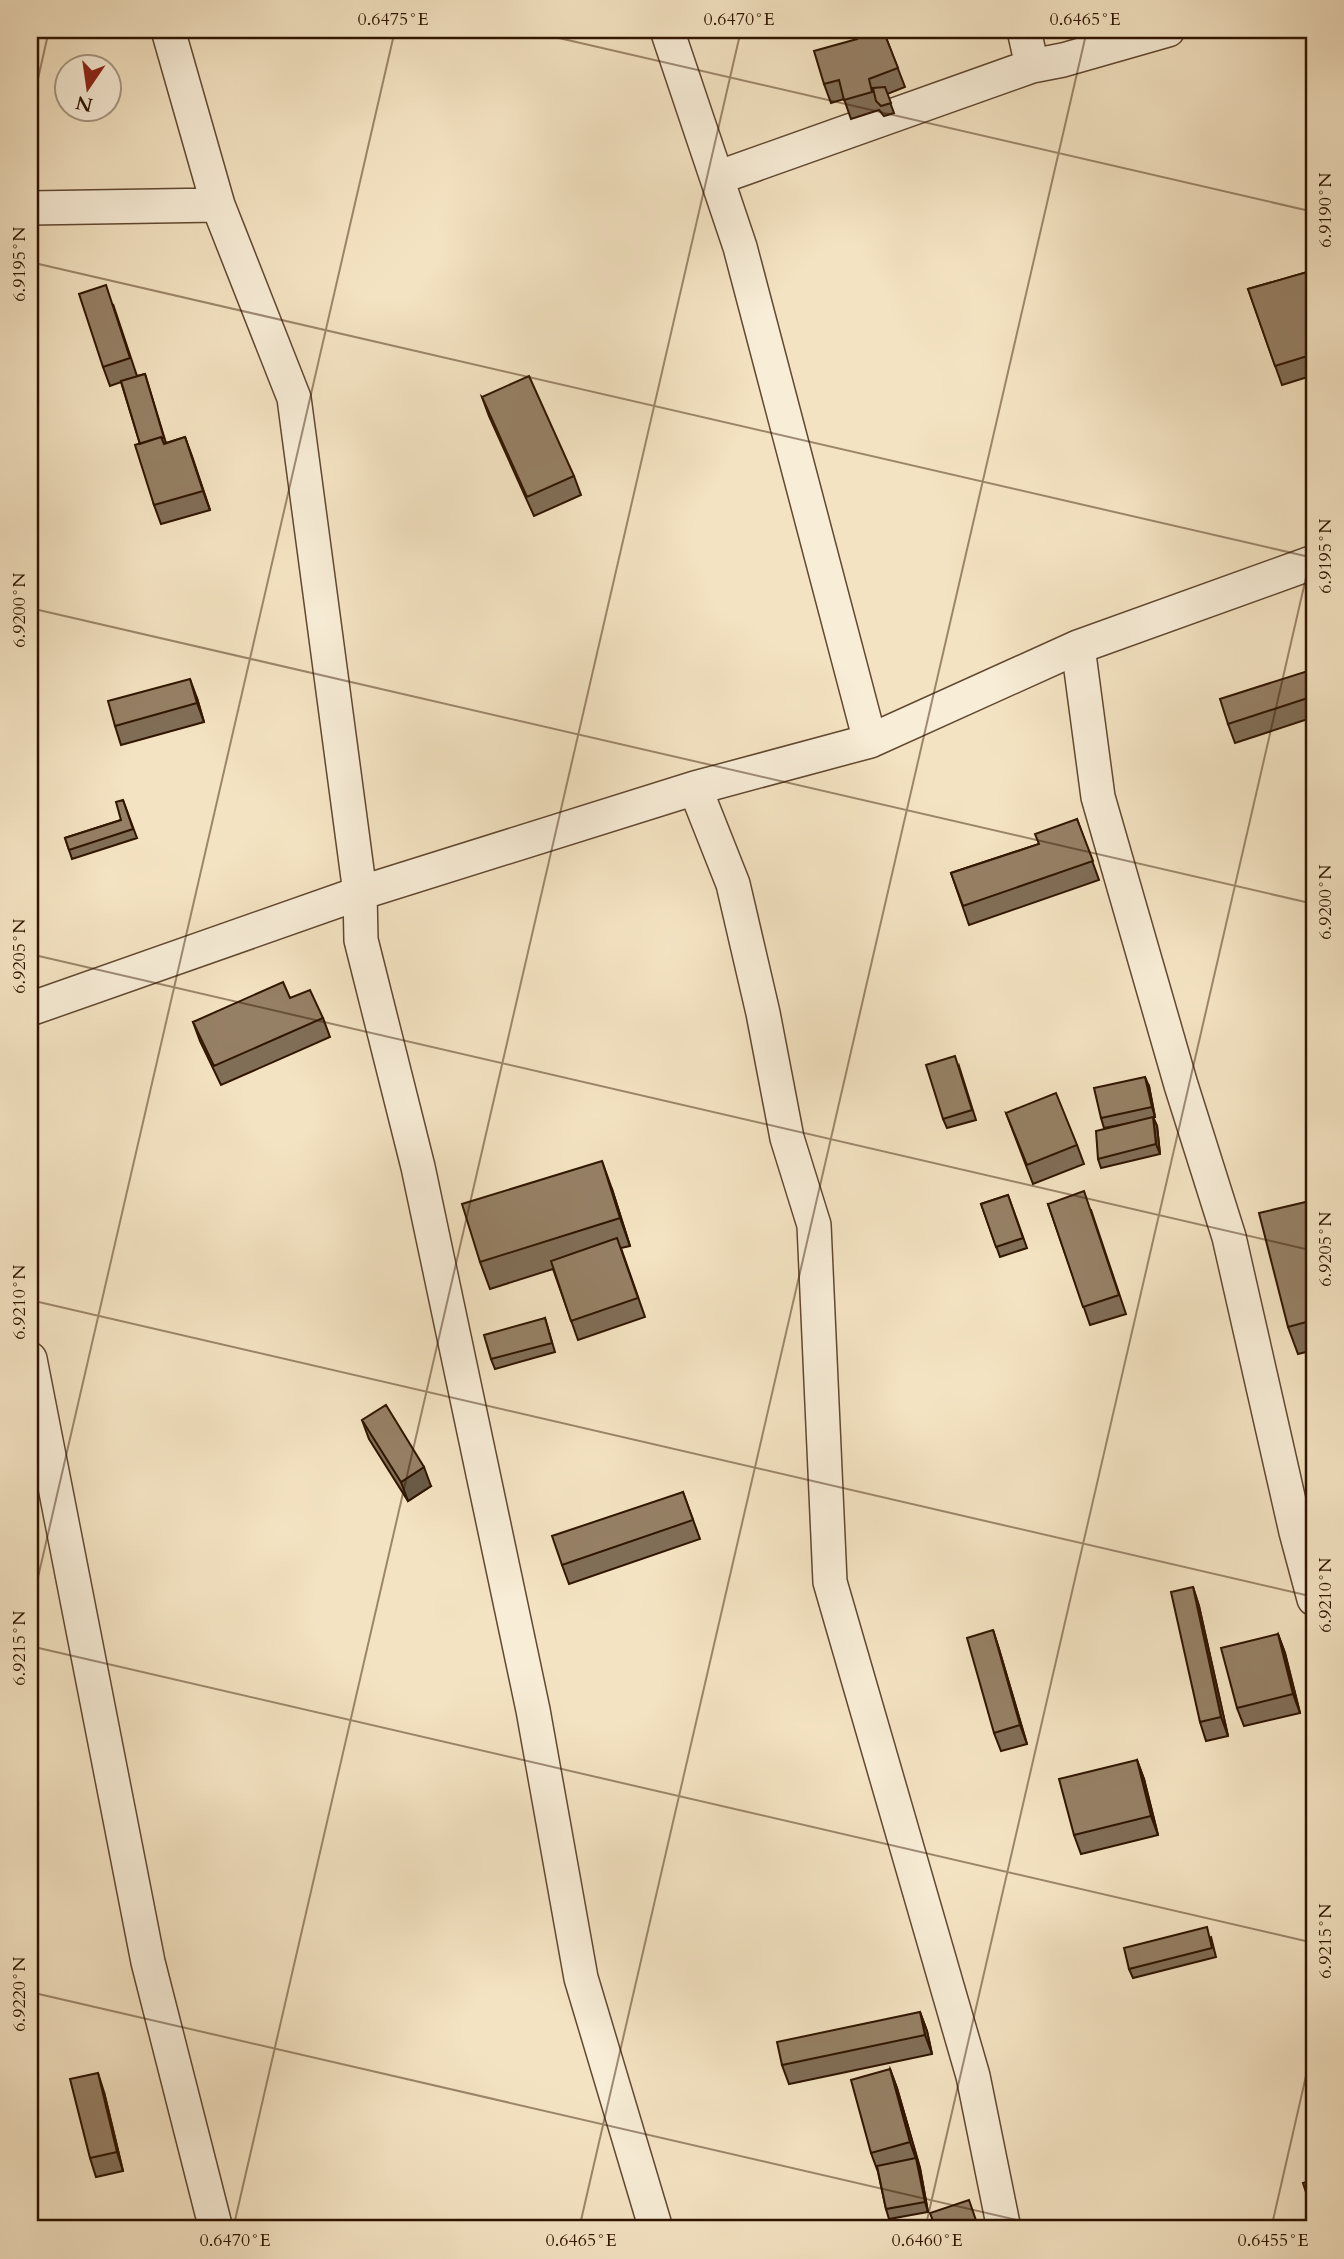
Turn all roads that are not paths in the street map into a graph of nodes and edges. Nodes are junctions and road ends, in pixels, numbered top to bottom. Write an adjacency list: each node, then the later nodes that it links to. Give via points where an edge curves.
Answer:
1 (168, 30): 7 (street)
2 (667, 30): 6 (street)
3 (1024, 30): 5 (street)
4 (1168, 30): 5 (street)
5 (1032, 65): 6 (street)
6 (717, 178): 11 (street, via 740,247)
7 (218, 205): 8 (street); 13 (street, via 294,398)
8 (30, 208)
9 (1314, 562): 10 (street)
10 (1079, 647): 11 (street); 16 (street, via 1098,797 1229,1237)
11 (870, 741): 12 (street)
12 (695, 788): 13 (street); 19 (street, via 733,884 787,1138 814,1225 830,1582 973,2076)
13 (360, 893): 14 (street); 18 (street, via 361,940 418,1167 527,1683 581,1978)
14 (30, 1009)
15 (30, 1359): 17 (street, via 148,1962)
16 (1314, 1599)
17 (216, 2229)
18 (656, 2229)
19 (1004, 2229)

